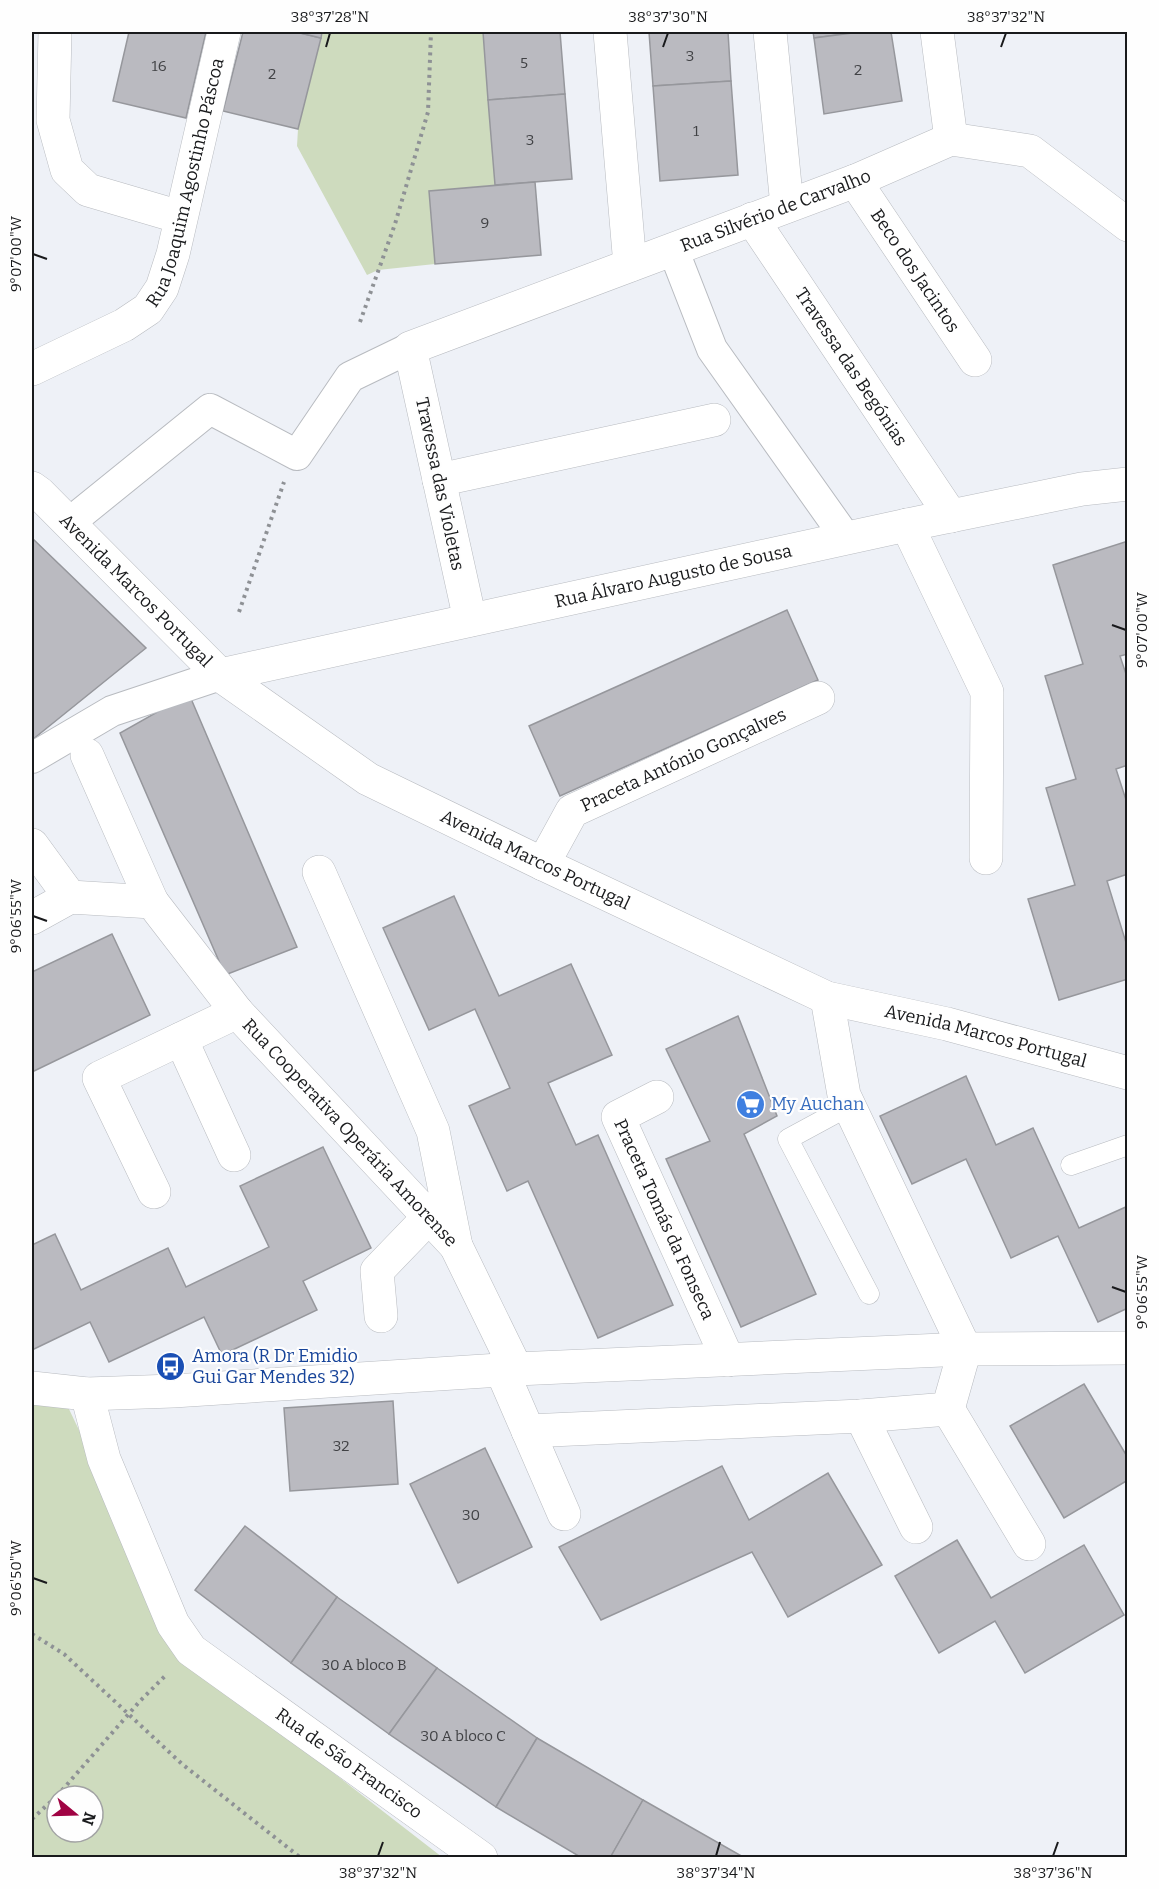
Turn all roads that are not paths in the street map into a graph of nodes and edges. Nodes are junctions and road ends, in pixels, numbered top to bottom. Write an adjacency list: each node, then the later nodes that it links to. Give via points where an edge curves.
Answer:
1 (55, 32): 9 (street, via 53,120 67,170 88,190)
2 (224, 32): 9 (street, Rua Joaquim Agostinho Páscoa)
3 (610, 32): 13 (street)
4 (770, 32): 8 (street)
5 (937, 32): 6 (street)
6 (951, 139): 7 (street, Rua Silvério de Carvalho); 11 (street, via 1030,151)
7 (855, 181): 8 (street, Rua Silvério de Carvalho); 15 (street, Beco dos Jacintos)
8 (787, 206): 10 (street, Rua Silvério de Carvalho)
9 (180, 217): 16 (street, Rua Joaquim Agostinho Páscoa, via 162,288 148,309 124,325)
10 (752, 219): 12 (street, Rua Silvério de Carvalho); 21 (street, Travessa das Begónias)
11 (1127, 224)
12 (673, 249): 13 (street, Rua Silvério de Carvalho); 24 (street, via 712,349)
13 (630, 265): 14 (street, Rua Silvério de Carvalho)
14 (410, 348): 18 (street, Travessa das Violetas); 22 (street, via 350,377 297,455 210,409)
15 (975, 360)
16 (32, 369)
17 (714, 420): 18 (street)
18 (439, 480): 25 (street, Travessa das Violetas)
19 (1128, 484): 21 (street, Rua Álvaro Augusto de Sousa, via 1082,489)
20 (34, 485): 22 (street, Avenida Marcos Portugal)
21 (951, 516): 23 (street, Rua Álvaro Augusto de Sousa)
22 (69, 523): 26 (street, Avenida Marcos Portugal)
23 (907, 525): 24 (street, Rua Álvaro Augusto de Sousa); 31 (street, via 987,692)
24 (846, 538): 25 (street, Rua Álvaro Augusto de Sousa)
25 (470, 620): 26 (street, Rua Álvaro Augusto de Sousa)
26 (220, 675): 29 (street, via 112,711); 32 (street, Avenida Marcos Portugal, via 368,778)
27 (818, 698): 32 (street, Praceta António Gonçalves, via 572,811)
28 (87, 755): 35 (street, Rua Cooperativa Operária Amorense)
29 (32, 758)
30 (32, 845): 34 (street)
31 (986, 858)
32 (543, 864): 37 (street, Avenida Marcos Portugal)
33 (319, 872): 48 (street, Rua Cooperativa Operária Amorense, via 433,1131)
34 (70, 897): 35 (street); 36 (street)
35 (152, 903): 38 (street, Rua Cooperativa Operária Amorense)
36 (32, 918)
37 (827, 998): 40 (street, Avenida Marcos Portugal, via 947,1024); 42 (street)
38 (237, 1012): 39 (street); 47 (street, Rua Cooperativa Operária Amorense)
39 (181, 1039): 44 (street); 46 (street, via 99,1078)
40 (1128, 1073)
41 (657, 1097): 53 (street, Praceta Tomás da Fonseca, via 618,1117)
42 (849, 1106): 49 (lane, via 788,1139); 52 (street)
43 (1128, 1146): 45 (lane)
44 (234, 1155)
45 (1071, 1165)
46 (154, 1192)
47 (429, 1217): 48 (street, Rua Cooperativa Operária Amorense); 50 (street, via 377,1271)
48 (456, 1246): 54 (street)
49 (869, 1294)
50 (381, 1316)
51 (1128, 1348): 52 (street)
52 (965, 1349): 53 (street); 57 (street)
53 (728, 1360): 54 (street)
54 (509, 1370): 56 (street); 59 (street)
55 (32, 1388): 56 (street)
56 (87, 1394): 63 (street, Rua de São Francisco, via 104,1459 173,1624 191,1650)
57 (948, 1409): 58 (street); 62 (street)
58 (861, 1416): 59 (street); 61 (street)
59 (528, 1431): 60 (street)
60 (564, 1514)
61 (916, 1527)
62 (1029, 1544)
63 (481, 1857)

